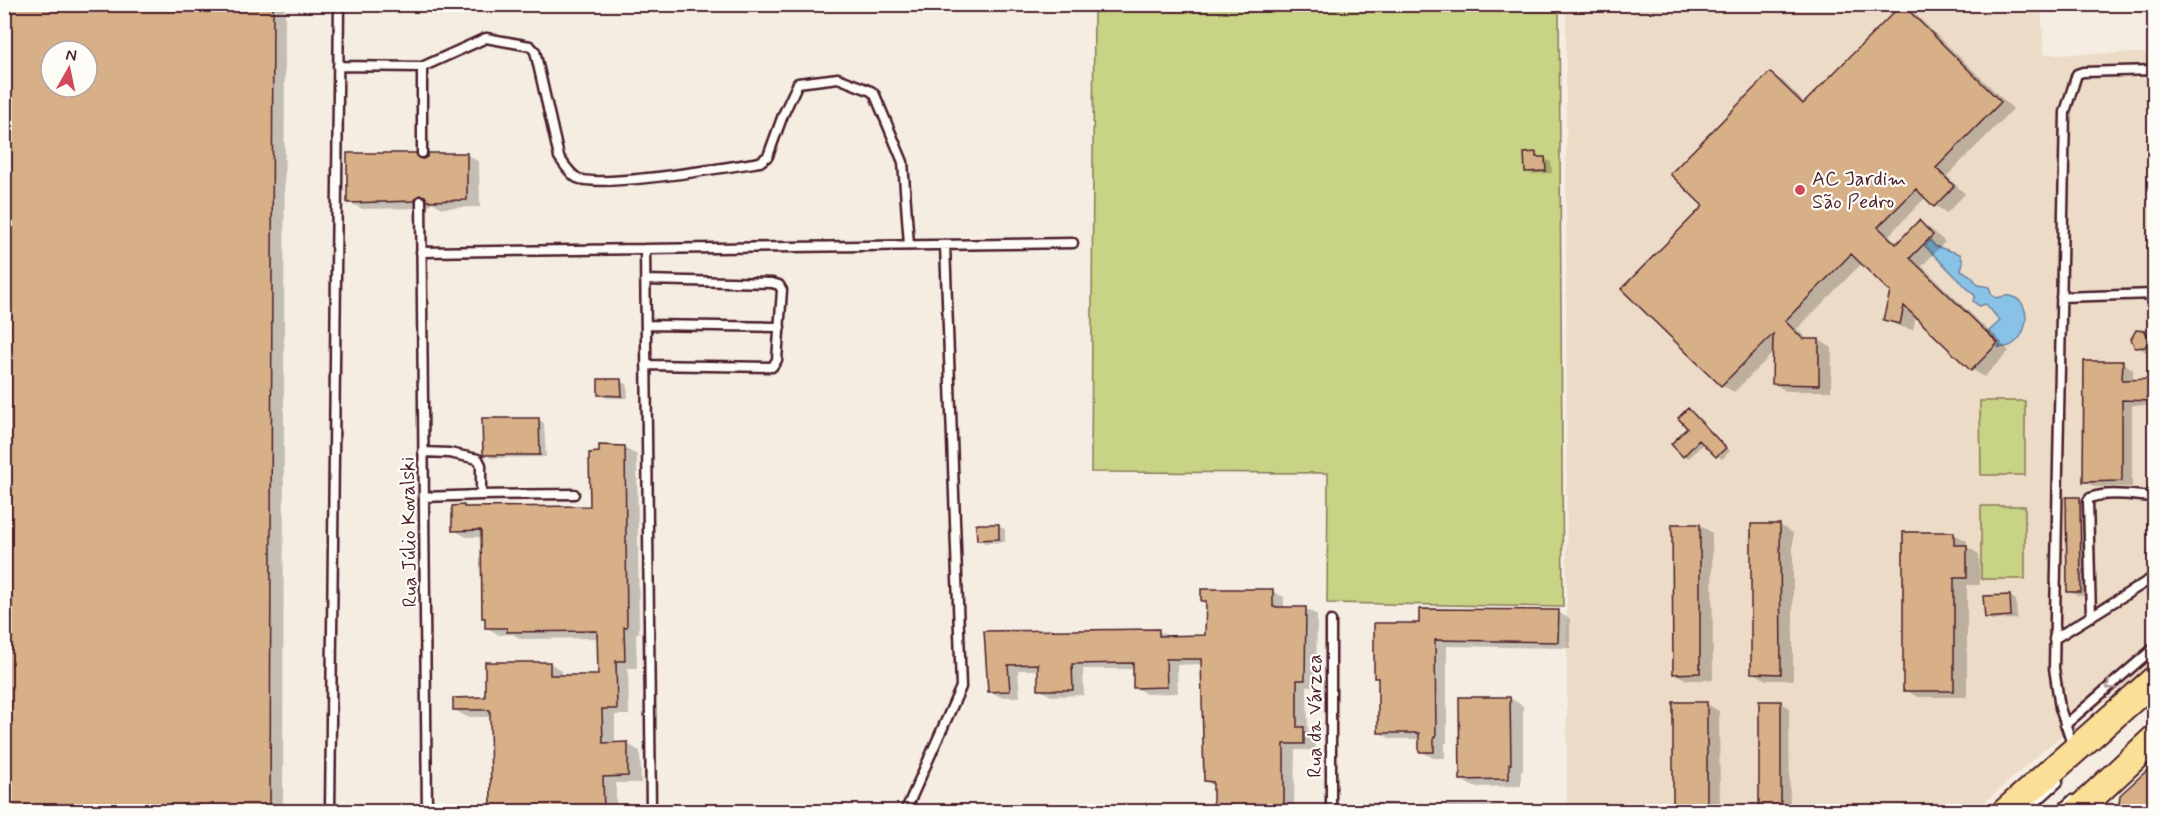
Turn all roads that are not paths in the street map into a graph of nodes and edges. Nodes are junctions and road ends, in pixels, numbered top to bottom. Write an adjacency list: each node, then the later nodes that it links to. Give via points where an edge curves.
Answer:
1 (339, 4): 2 (lane)
2 (338, 66): 3 (lane); 35 (lane)
3 (422, 67): 5 (lane); 8 (lane, via 486,38 530,46 535,51 559,157 578,178 591,181 760,162 768,156 798,83 838,78 875,94 903,162)
4 (2154, 70): 14 (lane, via 2083,72 2074,80 2065,112)
5 (422, 153)
6 (421, 201): 11 (lane, Rua Júlio Kovalski)
7 (1073, 243): 9 (lane)
8 (909, 245): 9 (lane); 10 (lane)
9 (945, 245): 37 (lane, via 961,687)
10 (645, 249): 11 (lane); 12 (lane)
11 (421, 252): 18 (lane, Rua Júlio Kovalski)
12 (645, 280): 15 (lane); 16 (lane, via 776,283 782,290)
13 (2154, 294): 14 (lane)
14 (2061, 297): 26 (lane)
15 (646, 325): 16 (lane); 17 (lane)
16 (780, 327): 17 (lane, via 777,360 772,367)
17 (646, 365): 34 (lane)
18 (423, 452): 20 (lane, via 478,459); 21 (lane, Rua Júlio Kovalski)
19 (573, 494): 20 (lane)
20 (481, 495): 21 (lane)
21 (424, 497): 36 (lane, Rua Júlio Kovalski)
22 (2154, 497): 24 (lane, via 2096,496 2088,501)
23 (2154, 577): 24 (lane)
24 (2091, 617): 26 (lane)
25 (1331, 621): 38 (lane, Rua da Várzea)
26 (2054, 639): 29 (lane, via 2054,668)
27 (2154, 648): 28 (lane)
28 (2149, 674): 29 (lane, one-way to 29); 31 (main road)
29 (2064, 725): 31 (lane)
30 (2154, 739): 33 (main road)
31 (2074, 749): 39 (main road)
32 (2067, 774): 40 (lane)
33 (2079, 801): 41 (lane)
34 (651, 810)
35 (330, 812)
36 (428, 812)
37 (905, 812)
38 (1331, 812)
39 (2004, 812)
40 (2025, 812)
41 (2059, 812)

